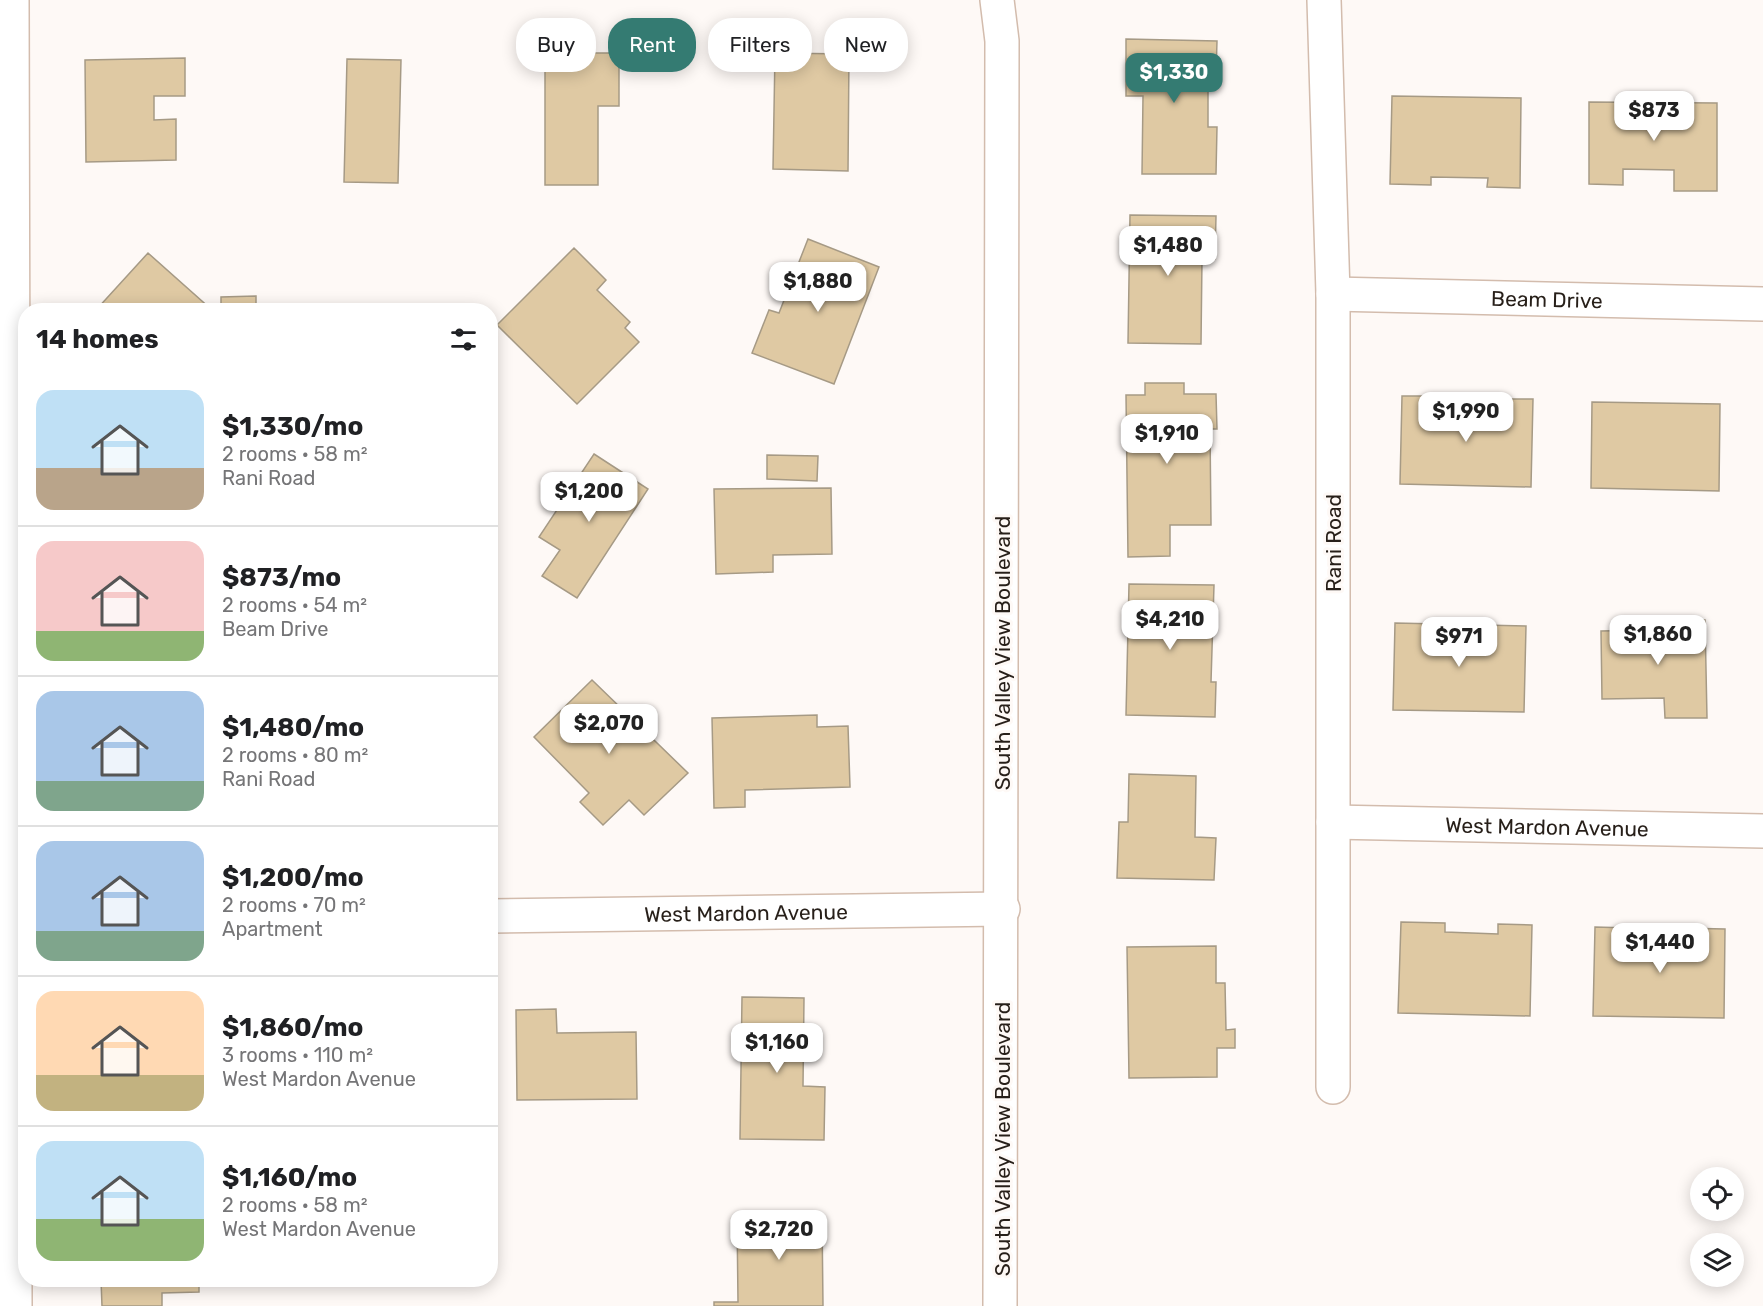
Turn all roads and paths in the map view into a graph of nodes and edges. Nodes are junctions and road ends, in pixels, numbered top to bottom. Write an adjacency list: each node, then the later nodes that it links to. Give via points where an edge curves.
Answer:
1 (12, 0): 10 (street)
2 (997, 0): 8 (street, South Valley View Boulevard, via 1002,41)
3 (1324, 0): 4 (street, Rani Road)
4 (1333, 294): 5 (street, Beam Drive); 6 (street, Rani Road)
5 (1763, 304)
6 (1333, 822): 7 (street, West Mardon Avenue); 11 (street, Rani Road)
7 (1763, 831)
8 (1003, 909): 9 (street, West Mardon Avenue); 13 (street, South Valley View Boulevard)
9 (498, 916)
10 (14, 922): 12 (street)
11 (1333, 1087)
12 (15, 1306)
13 (1000, 1306)

